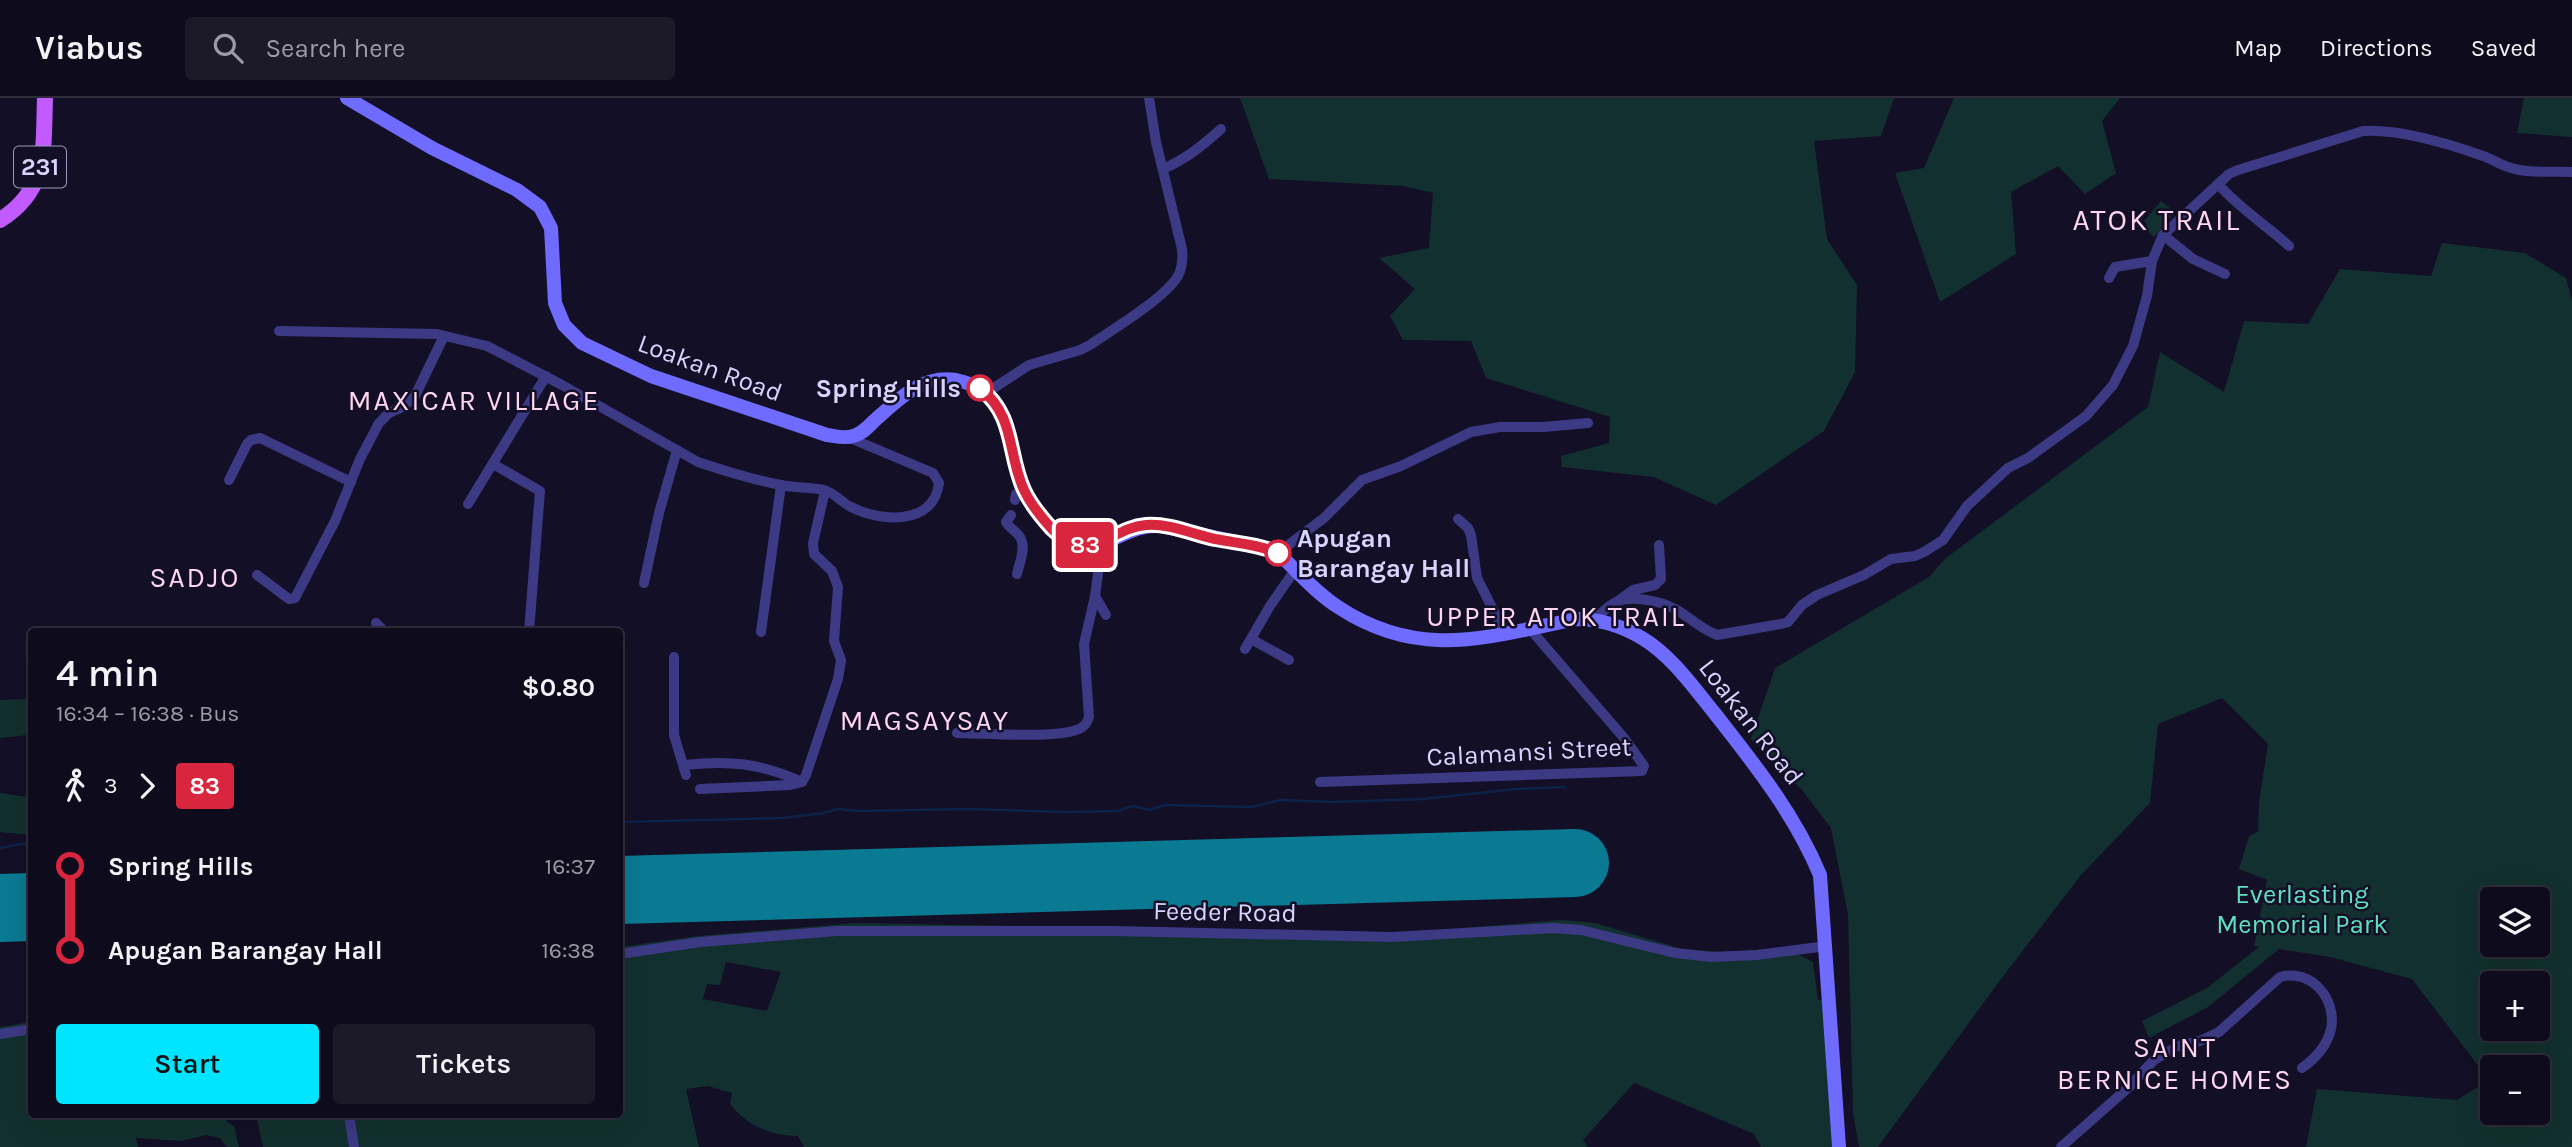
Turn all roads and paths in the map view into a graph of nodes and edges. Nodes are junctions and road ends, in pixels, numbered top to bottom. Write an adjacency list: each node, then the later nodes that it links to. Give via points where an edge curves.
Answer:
1 (45, 98): 8 (main road, 231, via 38,177 27,197)
2 (347, 98): 19 (main road, Loakan Road, via 540,207 551,228 558,315 590,349 651,376 827,435)
3 (1149, 98): 5 (street)
4 (1221, 130): 5 (street, via 1189,156)
5 (1163, 169): 17 (street, via 1182,249 1182,263 1173,282 1080,351 1029,365)
6 (2572, 172): 7 (street, via 2508,167 2450,146 2376,130 2269,159 2229,174)
7 (2218, 184): 9 (street); 10 (street)
8 (0, 220)
9 (2163, 235): 11 (street); 12 (street, via 2193,259)
10 (2290, 246)
11 (2152, 261): 13 (street, via 2115,267); 37 (street, via 2138,334 2113,384 2086,415 2007,468 1967,506 1943,540 1817,595 1788,622 1734,633 1707,632 1677,609 1660,603)
12 (2225, 274)
13 (2109, 278)
14 (279, 331): 15 (street)
15 (444, 336): 16 (street, via 487,346); 23 (street, via 415,396 379,423)
16 (546, 376): 20 (street); 21 (street)
17 (986, 393): 19 (main road, via 955,380 928,380); 29 (main road, via 1002,413 1011,436 1019,495 1070,541)
18 (1588, 423): 31 (street, via 1471,432 1362,480 1324,518)
19 (850, 438): 25 (street, via 933,473 939,483 934,500 919,512 887,518 851,507)
20 (677, 450): 24 (street, via 725,471); 35 (street)
21 (494, 464): 26 (street); 42 (street, via 540,491)
22 (229, 480): 23 (street, via 247,444 260,438)
23 (352, 482): 34 (street, via 295,598 284,597)
24 (781, 485): 25 (street); 44 (street)
25 (825, 491): 51 (street, via 814,554 832,571 838,587 834,641 841,664)
26 (468, 504)
27 (1011, 515): 33 (street, via 1007,526 1023,548)
28 (1458, 519): 45 (street, via 1471,535 1477,578)
29 (1102, 544): 31 (main road, Loakan Road, via 1145,525); 36 (street)
30 (1659, 545): 37 (street, via 1661,579)
31 (1278, 553): 32 (main road, Loakan Road)
32 (1295, 570): 45 (main road, Loakan Road, via 1337,607 1399,636 1457,641); 46 (street)
33 (1017, 573)
34 (257, 575)
35 (644, 583)
36 (1095, 596): 38 (street); 50 (street, via 1084,644 1089,717 1082,728 1063,733)
37 (1618, 601): 39 (street)
38 (1106, 615)
39 (1594, 619): 43 (main road, Loakan Road); 54 (main road, Loakan Road, via 1642,638 1671,662 1785,805 1821,875)
40 (376, 622): 41 (street)
41 (381, 628)
42 (529, 628)
43 (1530, 629): 45 (main road, Loakan Road); 52 (street, Calamansi Street, via 1624,738 1644,766 1642,771)
44 (761, 632)
45 (1505, 633)
46 (1251, 639): 47 (street); 49 (street)
47 (1245, 649)
48 (674, 657): 51 (street, via 674,735 685,770 711,761 743,763)
49 (1289, 660)
50 (957, 733)
51 (802, 782): 53 (street)
52 (1320, 782)
53 (700, 789)
54 (1827, 946): 55 (street, Feeder Road, via 1711,957 1553,928 1392,937 837,931); 61 (main road, Loakan Road)
55 (623, 954)
56 (28, 1030): 57 (street)
57 (0, 1034)
58 (2302, 1068): 62 (street, via 2315,1059 2332,1027 2322,990 2309,978 2293,974 2280,978 2219,1032 2163,1053)
59 (349, 1118): 60 (street)
60 (354, 1147)
61 (1839, 1147)
62 (2062, 1147)

